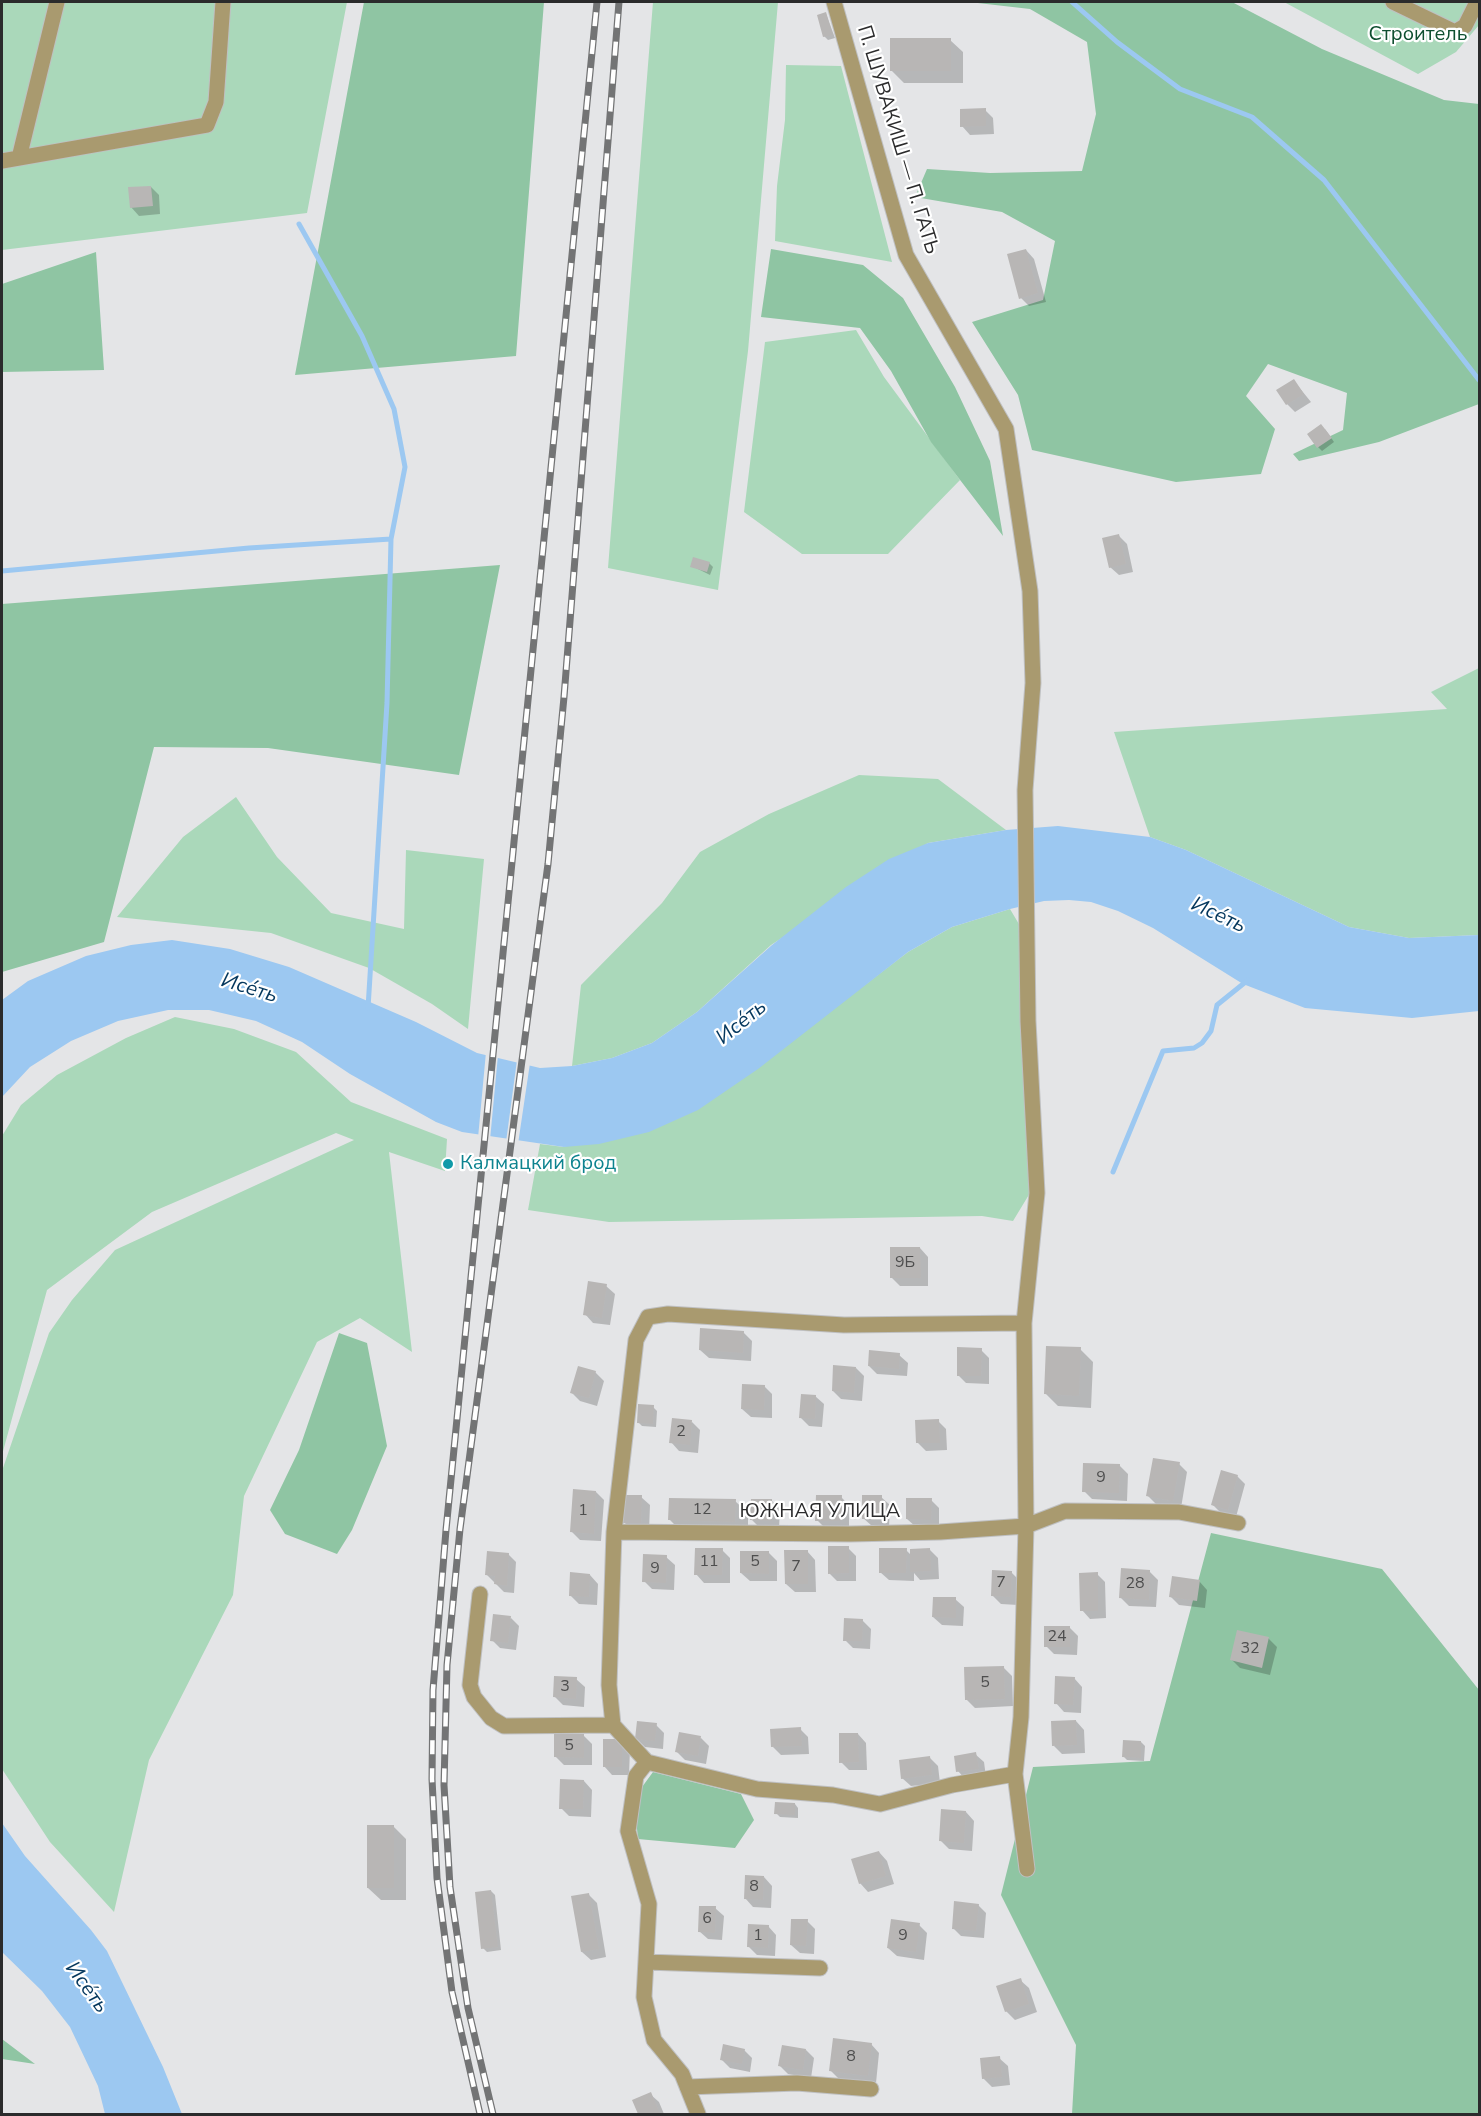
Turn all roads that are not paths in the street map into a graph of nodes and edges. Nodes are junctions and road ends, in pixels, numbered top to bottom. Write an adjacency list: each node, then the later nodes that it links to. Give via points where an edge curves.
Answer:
1 (57, 2): 6 (street)
2 (223, 2): 6 (street, via 216,102 207,125)
3 (834, 2): 8 (street, П. ШУВАКИШ — П. ГАТЬ, via 906,255 1006,429 1030,591 1033,683 1025,790 1026,936 1037,1193)
4 (1393, 2): 5 (street, via 1455,32 1465,26)
5 (1477, 2)
6 (19, 158): 7 (street)
7 (2, 160)
8 (1024, 1323): 10 (street, П. ШУВАКИШ — П. ГАТЬ); 11 (street, via 844,1325 668,1314 648,1317 636,1340)
9 (1238, 1523): 10 (street, ЮЖНАЯ УЛИЦА, via 1179,1512 1065,1510)
10 (1026, 1526): 11 (street, ЮЖНАЯ УЛИЦА, via 850,1534); 15 (street, П. ШУВАКИШ — П. ГАТЬ)
11 (614, 1532): 13 (street, via 609,1684)
12 (480, 1594): 13 (street, via 470,1685 490,1718 504,1726)
13 (613, 1725): 14 (street)
14 (647, 1762): 15 (street, via 757,1789 833,1795 880,1804 952,1785); 17 (street, via 636,1776 628,1831 649,1904)
15 (1016, 1774): 16 (street, П. ШУВАКИШ — П. ГАТЬ)
16 (1027, 1869)
17 (646, 1962): 18 (street); 19 (street, via 644,1997 654,2040)
18 (819, 1968)
19 (687, 2086): 20 (street, via 797,2084); 21 (street)
20 (871, 2089)
21 (698, 2115)

